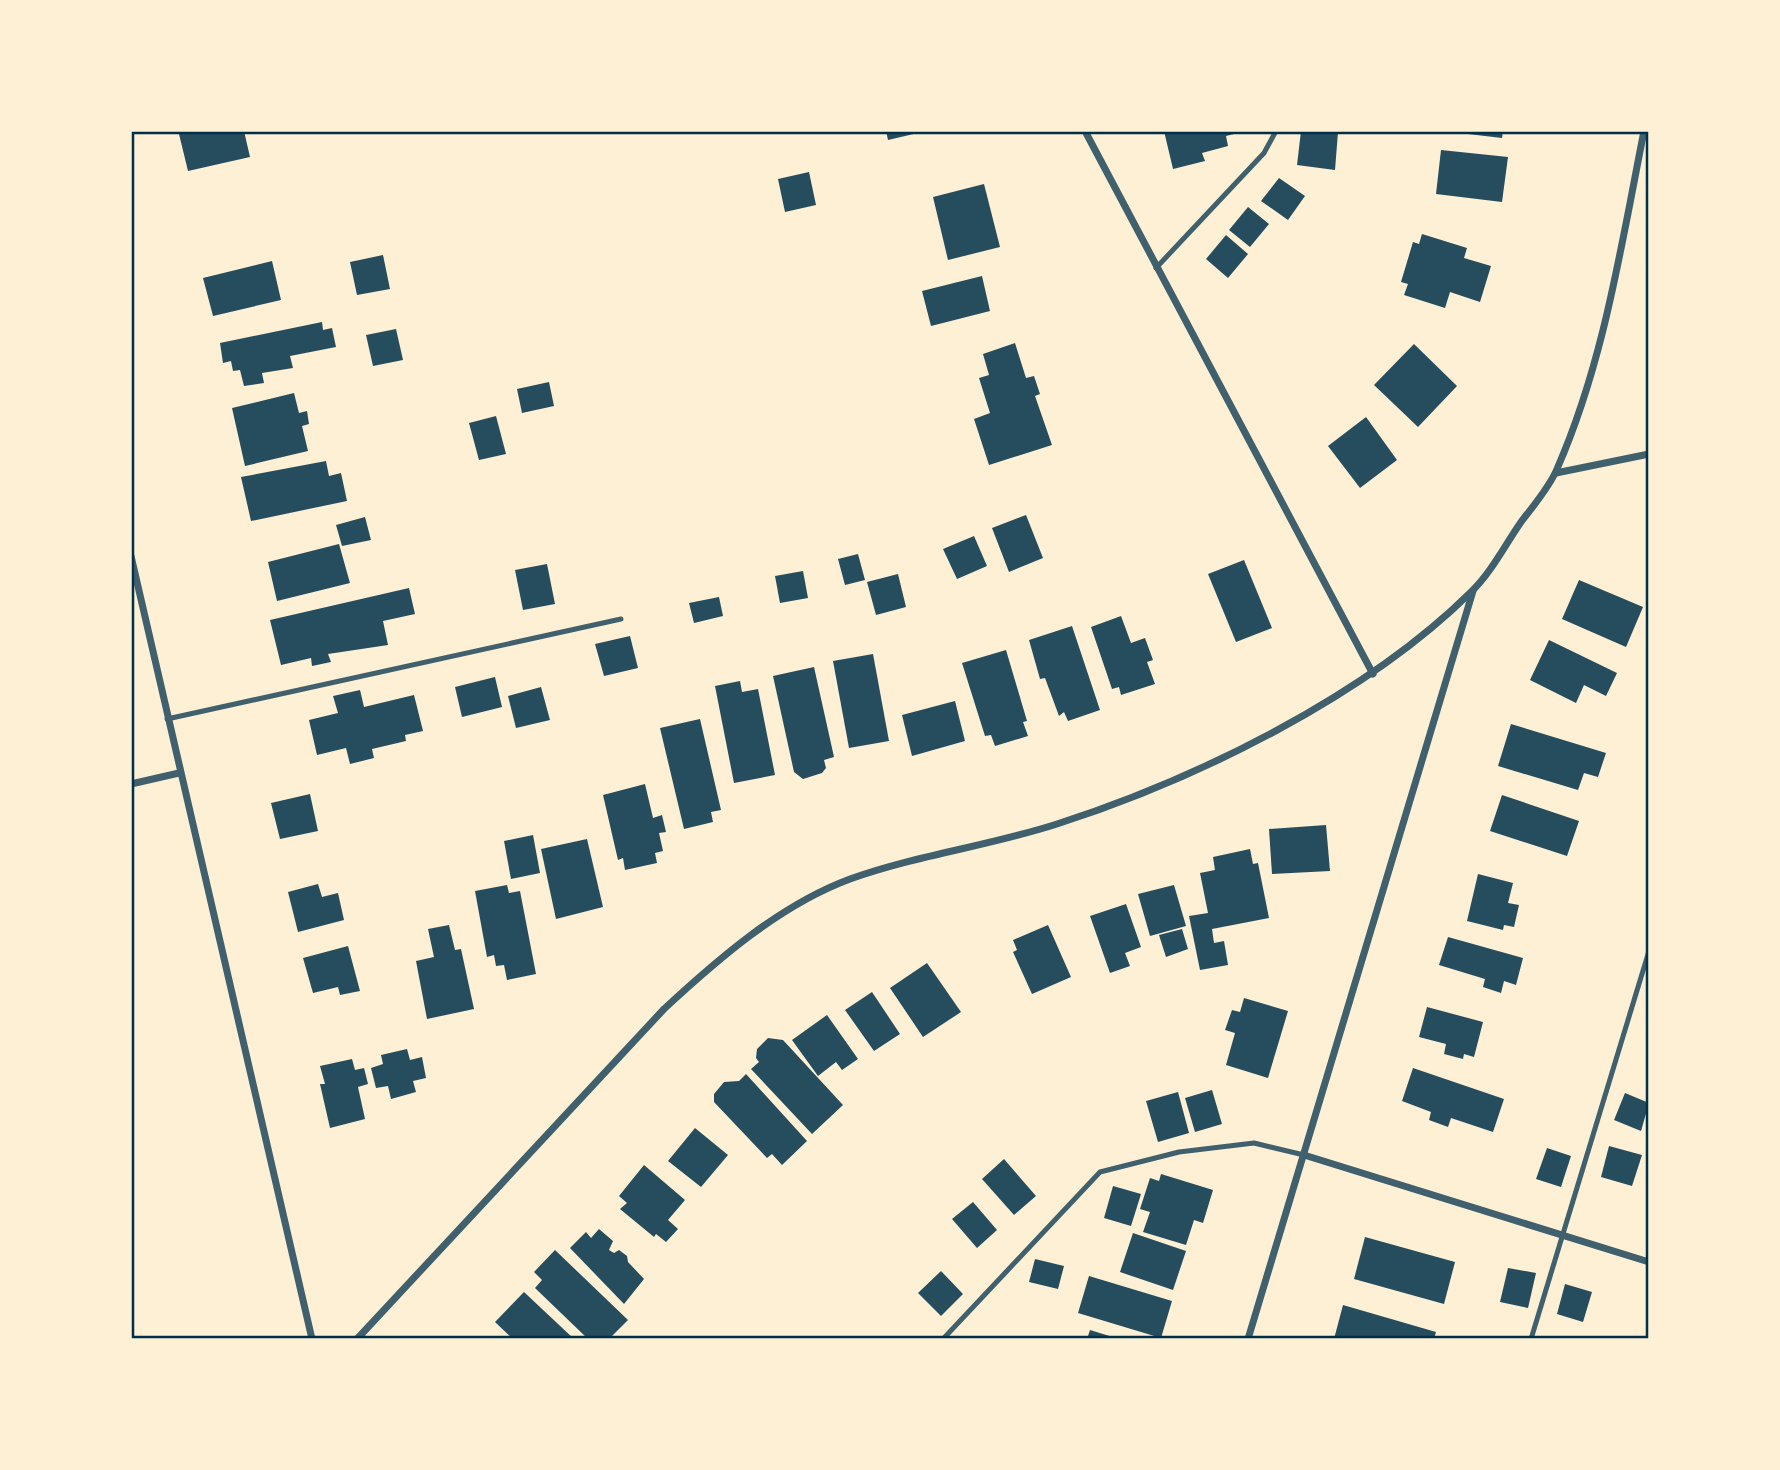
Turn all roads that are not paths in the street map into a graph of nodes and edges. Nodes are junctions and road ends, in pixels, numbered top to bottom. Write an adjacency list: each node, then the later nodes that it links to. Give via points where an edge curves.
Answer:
1 (1084, 131): 4 (street)
2 (1276, 131): 4 (lane, via 1264,153)
3 (1644, 131): 6 (street, via 1603,339)
4 (1156, 268): 10 (street)
5 (1649, 454): 6 (street)
6 (1556, 473): 8 (street)
7 (131, 556): 11 (street)
8 (1473, 590): 10 (street); 15 (street)
9 (621, 619): 11 (lane)
10 (1373, 674): 19 (street, via 1168,784 1057,824 873,872 805,900 708,968 664,1009)
11 (167, 719): 12 (street)
12 (179, 773): 13 (street); 18 (street)
13 (131, 784)
14 (1649, 951): 16 (lane)
15 (1304, 1155): 16 (street); 20 (lane, via 1254,1143 1179,1152 1100,1172); 21 (street)
16 (1562, 1236): 17 (street); 22 (lane)
17 (1649, 1262)
18 (312, 1339)
19 (357, 1339)
20 (943, 1339)
21 (1248, 1339)
22 (1531, 1339)

